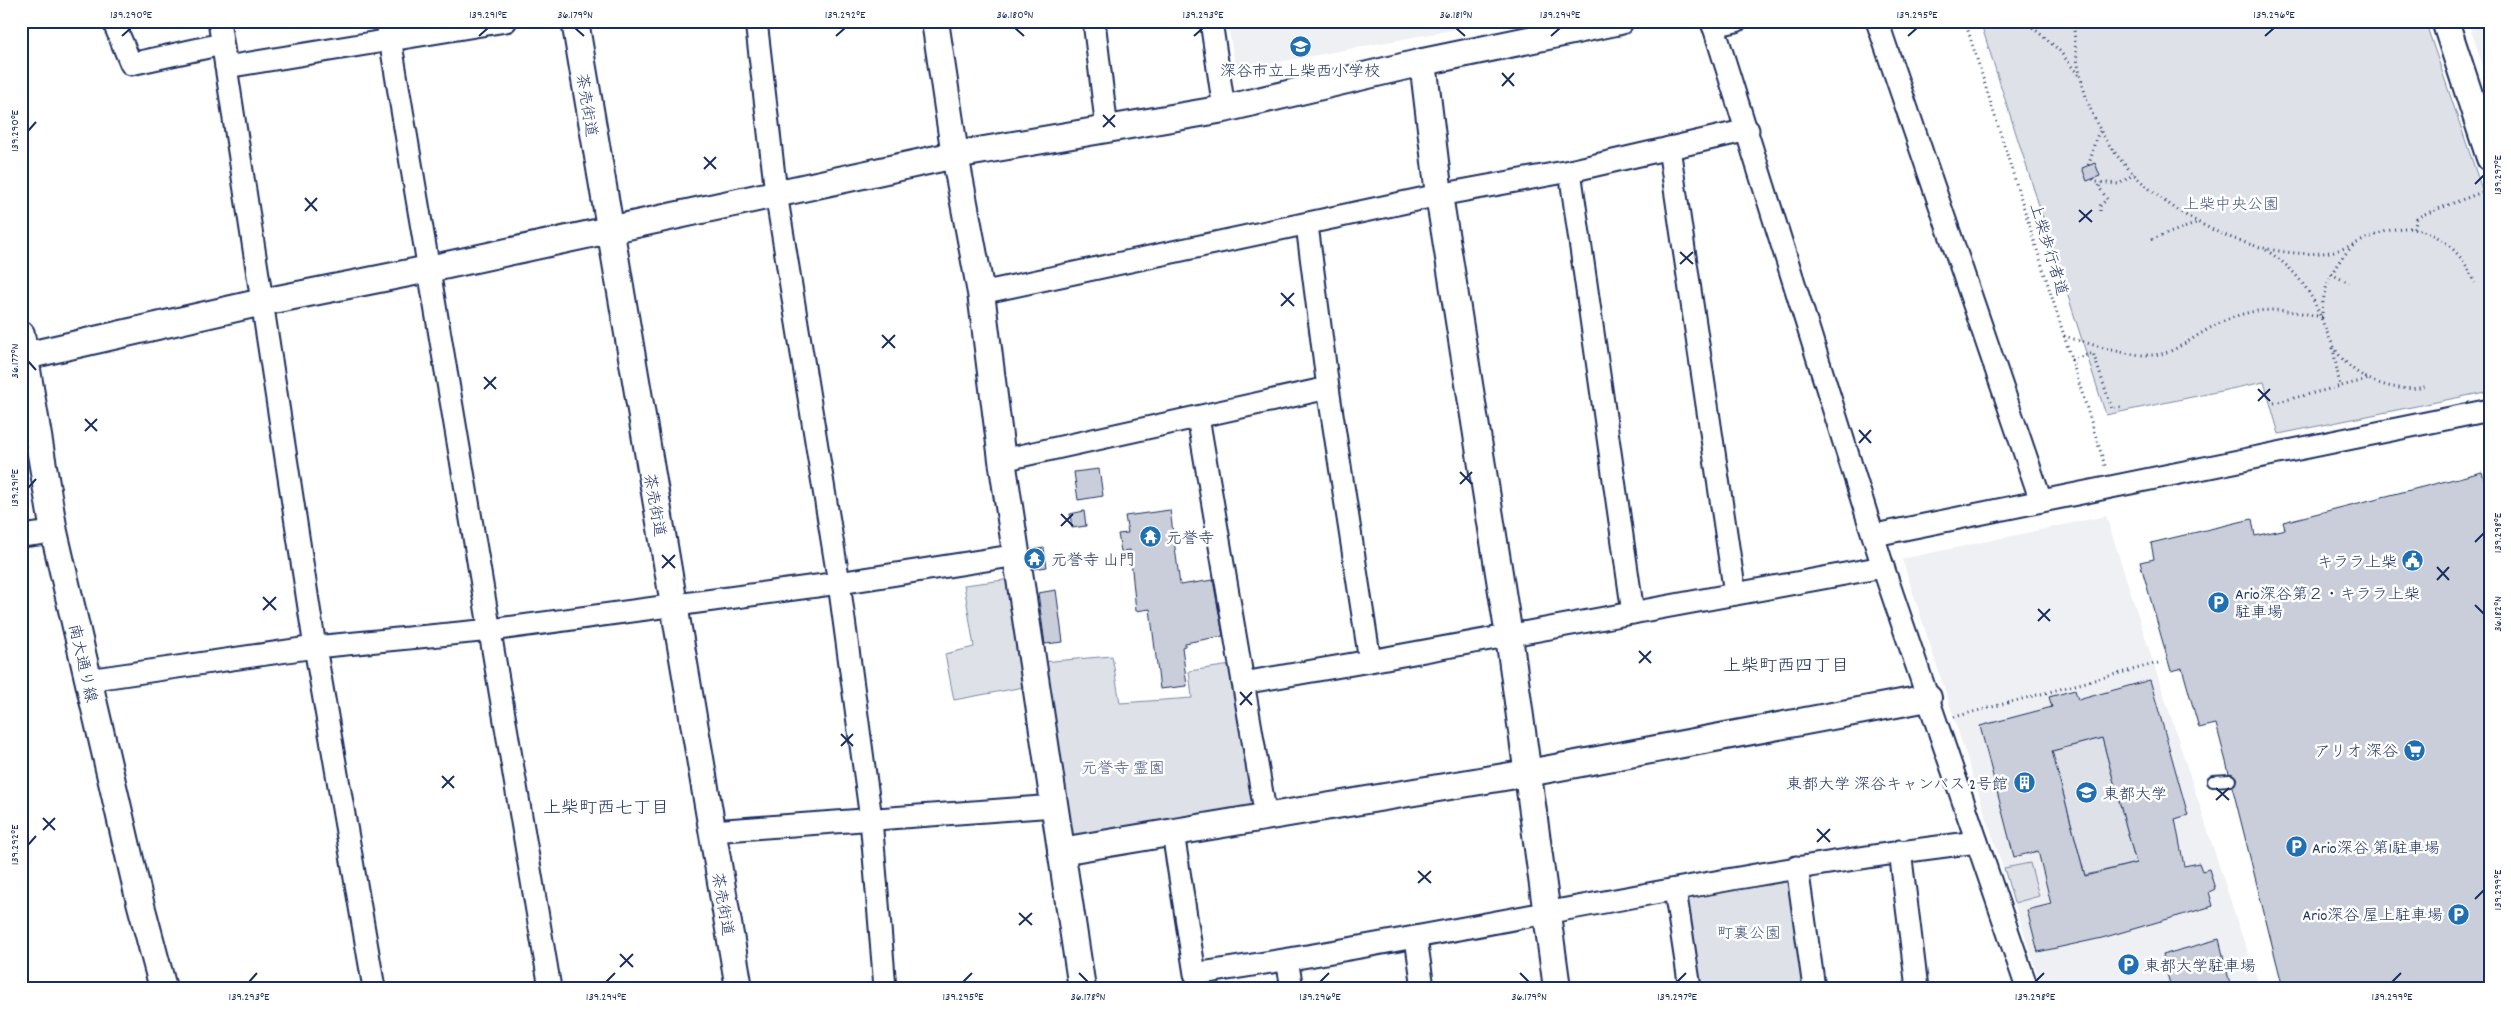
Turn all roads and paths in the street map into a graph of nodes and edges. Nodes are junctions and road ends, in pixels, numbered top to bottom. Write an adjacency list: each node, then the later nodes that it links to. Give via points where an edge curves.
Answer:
1 (113, 21): 18 (street, via 131,64)
2 (219, 21): 18 (street)
3 (506, 21): 17 (street)
4 (575, 21): 40 (street, 茶売街道)
5 (756, 21): 35 (street)
6 (935, 21): 27 (street)
7 (1094, 21): 23 (street)
8 (1210, 21): 22 (street)
9 (1620, 21): 19 (street)
10 (1736, 21): 16 (street)
11 (1877, 21): 66 (street)
12 (1965, 21): 52 (path, 上柴歩行者道)
13 (2025, 21): 21 (path, via 2058,49)
14 (2074, 21): 21 (path)
15 (2445, 21): 28 (street)
16 (1712, 24): 24 (street)
17 (389, 30): 20 (street); 45 (street)
18 (222, 44): 20 (street)
19 (1423, 62): 22 (street); 36 (street)
20 (226, 67): 50 (street)
21 (2082, 80): 25 (path)
22 (1224, 109): 23 (street)
23 (1107, 130): 27 (street)
24 (1748, 130): 26 (street); 68 (street)
25 (2101, 130): 29 (path, via 2095,139); 31 (path)
26 (1669, 148): 30 (street); 73 (street)
27 (955, 155): 35 (street); 49 (street)
28 (2490, 158)
29 (2088, 166)
30 (1570, 171): 36 (street); 75 (street)
31 (2134, 174): 33 (path, via 2120,184); 38 (path, via 2169,203)
32 (2093, 179): 33 (path)
33 (2101, 183): 37 (path, via 2099,187 2107,199 2100,206)
34 (2490, 189): 41 (path, via 2422,215)
35 (776, 193): 40 (street); 72 (street)
36 (1439, 196): 39 (street); 77 (street)
37 (2100, 211)
38 (2199, 222): 42 (path); 44 (path)
39 (1307, 225): 49 (street); 59 (street)
40 (608, 228): 45 (street); 74 (street, 茶売街道)
41 (2414, 229): 43 (path, via 2389,231); 48 (path, via 2437,237 2453,249 2467,264)
42 (2152, 239)
43 (2359, 240): 44 (path, via 2324,253 2297,254); 46 (path)
44 (2263, 248): 51 (path, via 2292,270)
45 (429, 269): 50 (street); 76 (street)
46 (2331, 274): 47 (path); 51 (path, via 2324,295)
47 (2349, 283)
48 (2475, 283)
49 (981, 293): 64 (street)
50 (263, 302): 53 (street); 78 (street)
51 (2322, 317): 52 (path, via 2268,308 2241,314 2216,324 2166,353 2150,355 2114,350); 54 (path)
52 (2064, 336): 55 (path, 上柴歩行者道)
53 (23, 345): 67 (street, 南大通り線)
54 (2333, 347): 56 (path, via 2348,364); 57 (path)
55 (2071, 360): 61 (path, via 2093,353 2112,409); 65 (path, 上柴歩行者道)
56 (2370, 379): 57 (path); 58 (path, via 2398,389)
57 (2340, 386): 60 (path)
58 (2425, 387)
59 (1328, 388): 63 (street); 79 (street)
60 (2274, 403)
61 (2123, 407)
62 (2490, 410): 65 (street)
63 (1198, 417): 64 (street); 82 (street)
64 (1002, 460): 70 (street)
65 (2111, 485): 66 (street)
66 (2041, 501): 68 (street)
67 (54, 532): 69 (street); 81 (street, 南大通り線)
68 (1875, 535): 71 (street)
69 (21, 536)
70 (1018, 555): 72 (street); 88 (street)
71 (1884, 567): 73 (street); 83 (street)
72 (839, 584): 74 (street); 90 (street)
73 (1735, 594): 75 (street)
74 (673, 605): 76 (street); 91 (street, 茶売街道)
75 (1633, 613): 77 (street)
76 (492, 630): 78 (street); 104 (street)
77 (1509, 636): 79 (street); 85 (street)
78 (315, 647): 81 (street); 103 (street)
79 (1370, 661): 82 (street)
80 (2162, 662): 84 (path)
81 (88, 680): 102 (street, 南大通り線)
82 (1243, 683): 89 (street)
83 (1928, 698): 85 (street); 93 (street)
84 (1954, 718)
85 (1528, 773): 89 (street); 98 (street)
86 (2230, 780): 87 (lane)
87 (2213, 781)
88 (1055, 806): 90 (street); 94 (street)
89 (1266, 817): 92 (street)
90 (871, 819): 91 (street); 106 (street)
91 (712, 831): 105 (street, 茶売街道)
92 (1173, 833): 94 (street); 101 (street)
93 (1978, 842): 95 (street); 114 (street)
94 (1062, 851): 107 (street)
95 (1900, 851): 96 (street); 113 (street)
96 (1797, 867): 97 (street); 112 (street)
97 (1675, 890): 98 (street); 111 (street)
98 (1547, 914): 99 (street); 110 (street)
99 (1416, 938): 100 (street); 109 (street)
100 (1287, 960): 101 (street); 108 (street)
101 (1196, 981)
102 (163, 988)
103 (374, 988)
104 (550, 988)
105 (739, 988)
106 (885, 988)
107 (1082, 988)
108 (1292, 988)
109 (1423, 988)
110 (1557, 988)
111 (1690, 988)
112 (1814, 988)
113 (1917, 988)
114 (2027, 988)

